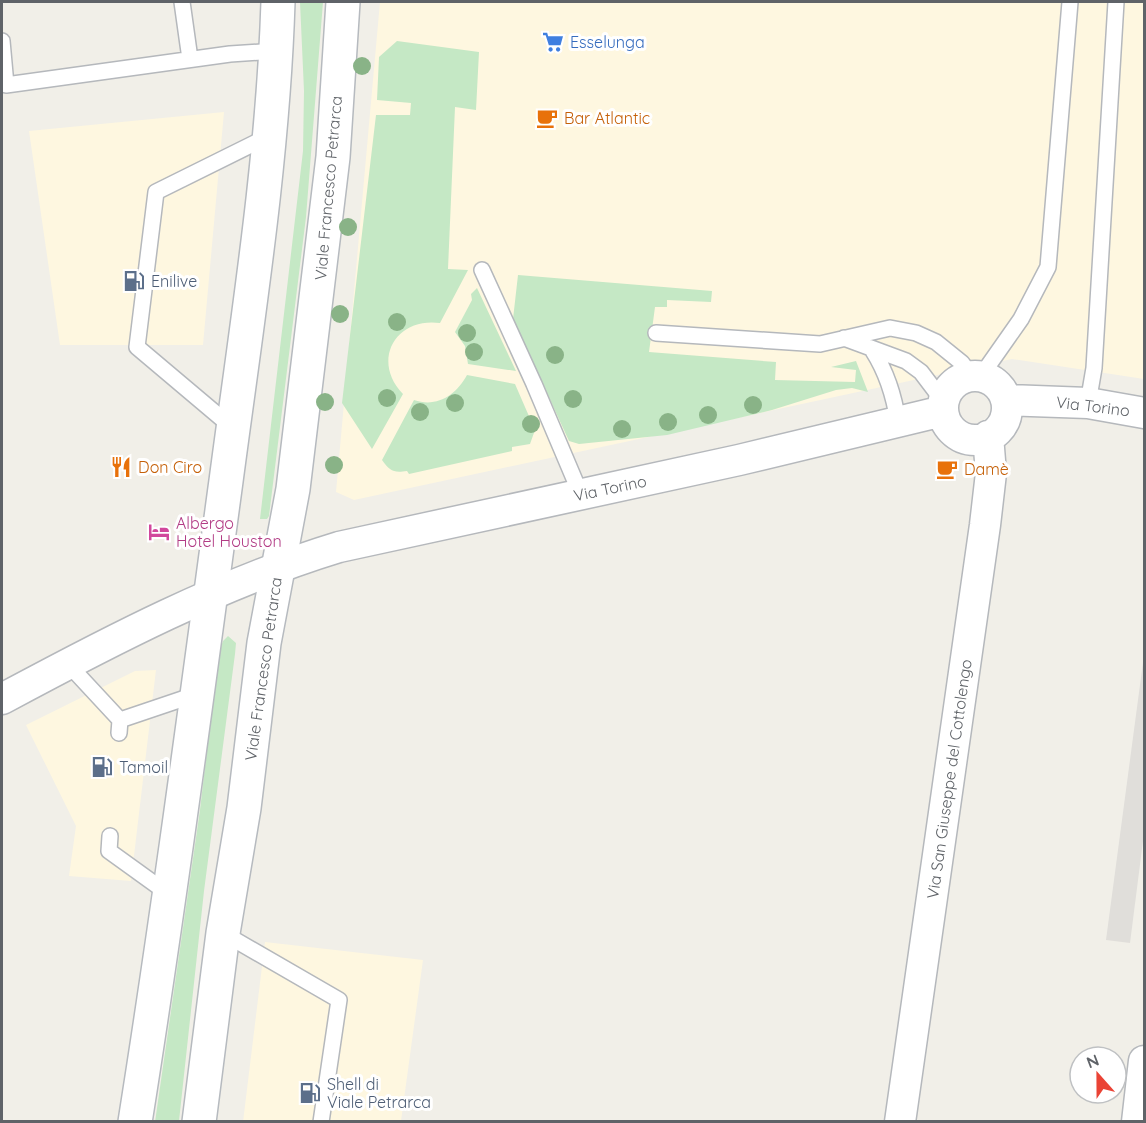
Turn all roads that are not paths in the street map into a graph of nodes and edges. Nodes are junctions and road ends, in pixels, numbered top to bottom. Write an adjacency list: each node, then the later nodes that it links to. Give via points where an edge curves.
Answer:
1 (182, 2): 8 (lane)
2 (278, 2): 7 (main road)
3 (343, 2): 23 (main road, Viale Francesco Petrarca, via 333,157 293,489)
4 (1070, 2): 14 (lane, via 1048,267 1021,319)
5 (1116, 2): 16 (lane, via 1094,368)
6 (2, 41): 8 (lane, via 6,85)
7 (276, 51): 8 (lane); 9 (main road)
8 (190, 59)
9 (269, 136): 20 (main road); 20 (lane, via 156,192 137,347)
10 (482, 270): 22 (lane)
11 (656, 333): 12 (lane, via 820,344)
12 (844, 338): 13 (lane); 14 (lane, via 890,328 916,333 951,352)
13 (873, 351): 17 (lane, via 906,361 921,372); 19 (lane, via 884,368)
14 (976, 376): 15 (street, via 997,385); 17 (street, via 953,384)
15 (1006, 400): 16 (street, Via Torino); 21 (street, via 1004,421)
16 (1088, 403): 18 (street, Via Torino)
17 (943, 406): 19 (street, Via Torino); 21 (street, via 951,429 959,435 979,439)
18 (1144, 413)
19 (898, 422): 22 (street, Via Torino)
20 (233, 428): 24 (main road)
21 (988, 436): 35 (street, Via San Giuseppe del Cottolengo, via 991,473 985,525)
22 (581, 495): 23 (street, Via Torino, via 371,539)
23 (278, 566): 24 (street, Via Torino); 30 (main road, Viale Francesco Petrarca)
24 (211, 595): 25 (street, Via Torino); 26 (main road)
25 (68, 664): 26 (lane, via 120,726); 27 (street, Via Torino)
26 (197, 694): 29 (main road)
27 (2, 699)
28 (110, 836): 29 (lane, via 109,851)
29 (170, 896): 32 (main road)
30 (224, 933): 33 (main road, Viale Francesco Petrarca); 34 (lane, via 339,1000)
31 (1144, 1061): 36 (street)
32 (135, 1122)
33 (199, 1122)
34 (321, 1122)
35 (900, 1122)
36 (1137, 1122)

